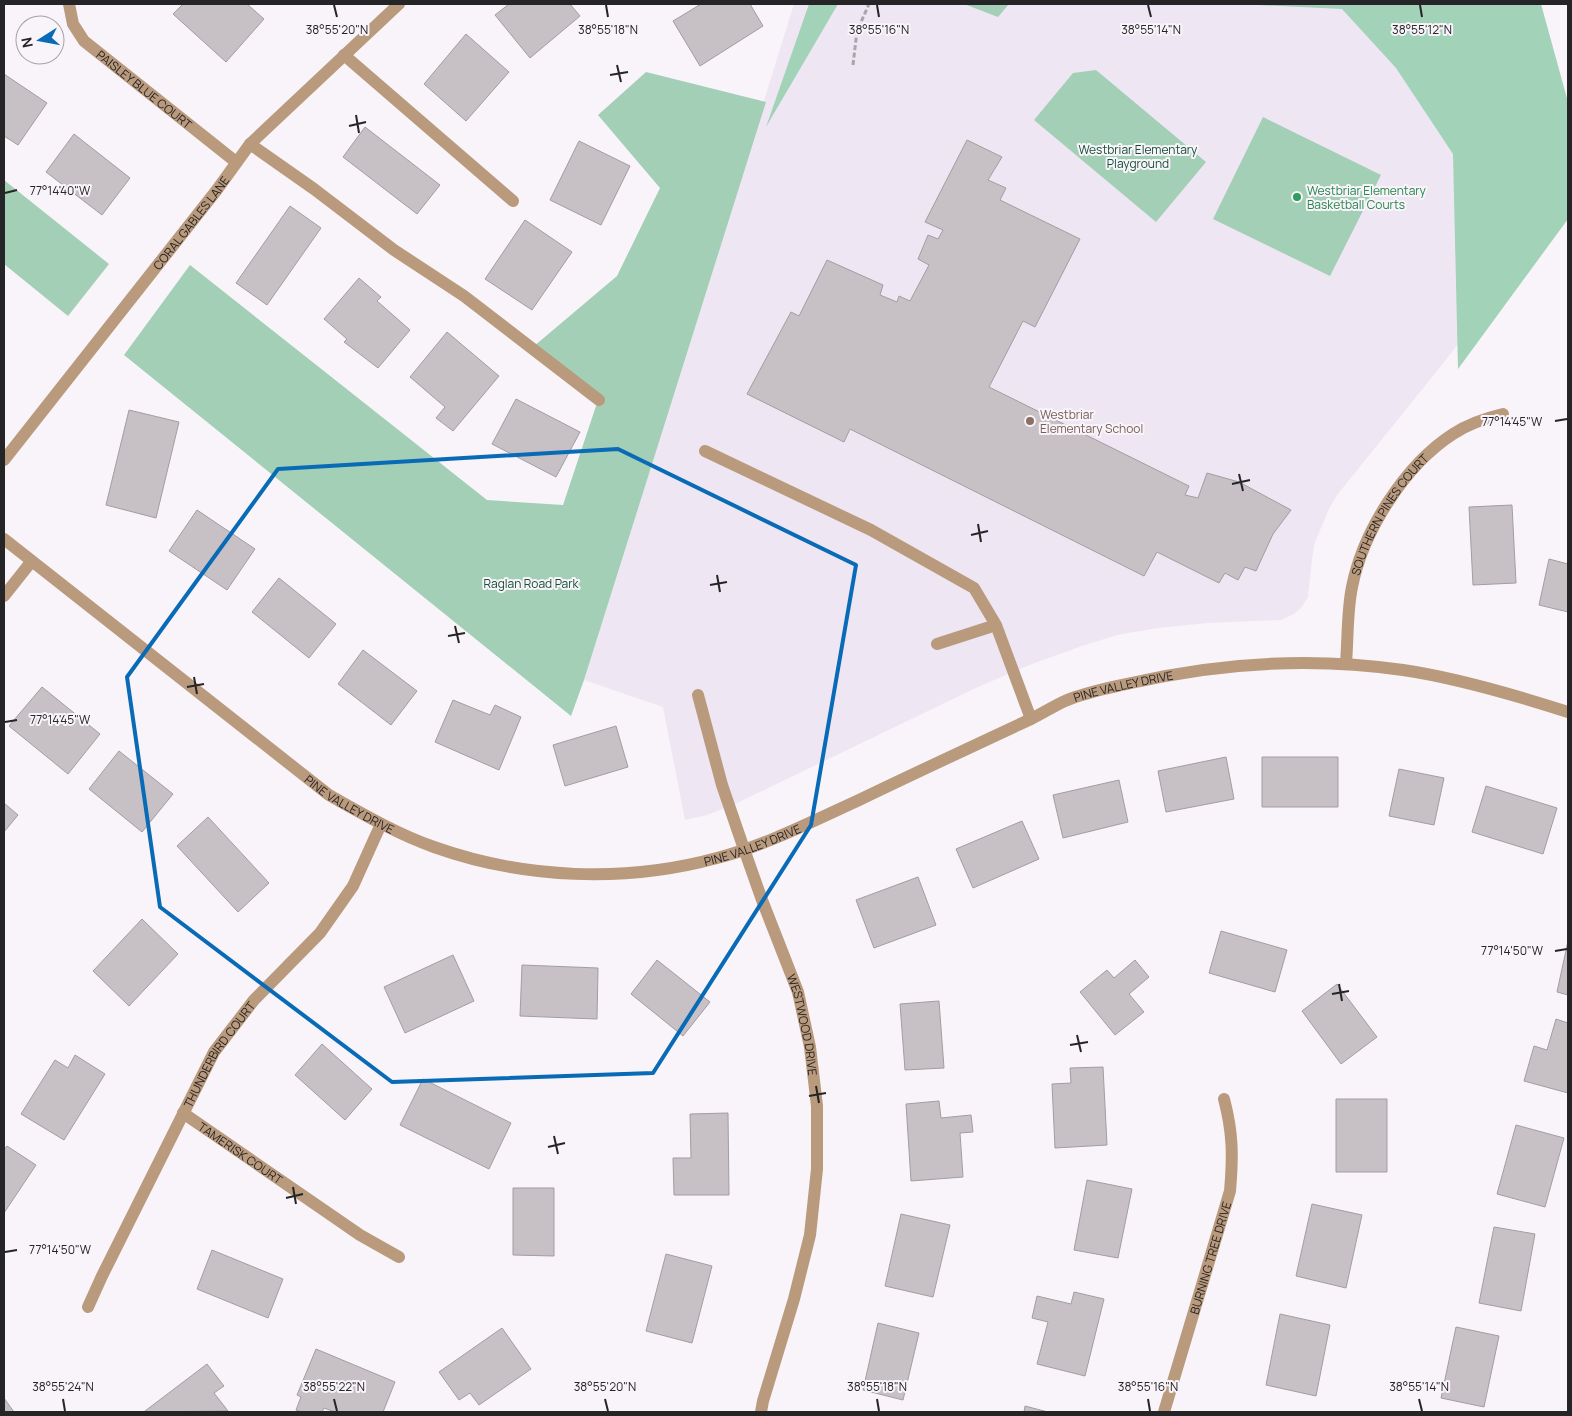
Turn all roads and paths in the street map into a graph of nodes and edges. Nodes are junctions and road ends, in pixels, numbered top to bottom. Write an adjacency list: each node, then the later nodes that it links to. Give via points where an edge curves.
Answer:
1 (69, 4): 7 (street, PAISLEY BLUE COURT, via 73,24 84,41)
2 (399, 4): 4 (street, CORAL GABLES LANE)
3 (870, 4): 5 (path, via 857,31)
4 (344, 55): 6 (street, CORAL GABLES LANE); 8 (street)
5 (853, 65)
6 (250, 144): 7 (street, CORAL GABLES LANE); 9 (street, via 394,250 464,296)
7 (236, 162): 12 (street, CORAL GABLES LANE)
8 (513, 201)
9 (599, 400)
10 (1503, 414): 18 (street, SOUTHERN PINES COURT, via 1454,433 1428,452 1378,517 1362,552 1352,588)
11 (705, 451): 16 (street, via 871,530 974,588)
12 (4, 460)
13 (4, 539): 14 (street, PINE VALLEY DRIVE)
14 (31, 562): 15 (street); 22 (street, PINE VALLEY DRIVE, via 329,795)
15 (4, 596)
16 (996, 625): 17 (street); 21 (street)
17 (937, 644)
18 (1346, 663): 20 (street, PINE VALLEY DRIVE, via 1404,670 1459,682); 21 (street, PINE VALLEY DRIVE, via 1204,670 1148,679 1065,701)
19 (698, 695): 23 (street, WESTWOOD DRIVE, via 722,785)
20 (1568, 712)
21 (1032, 719): 23 (street, PINE VALLEY DRIVE, via 797,828)
22 (381, 824): 23 (street, PINE VALLEY DRIVE, via 434,847 490,863 545,872 602,874 659,870); 25 (street, THUNDERBIRD COURT, via 352,886 320,934 254,1000 214,1052)
23 (744, 849): 28 (street, WESTWOOD DRIVE, via 798,992 810,1047 817,1106 817,1169 810,1235)
24 (1224, 1099): 29 (street, BURNING TREE DRIVE, via 1233,1157 1230,1191)
25 (183, 1113): 26 (street, TAMERISK COURT, via 360,1235); 27 (street, THUNDERBIRD COURT)
26 (399, 1257)
27 (88, 1307)
28 (761, 1412)
29 (1164, 1412)

